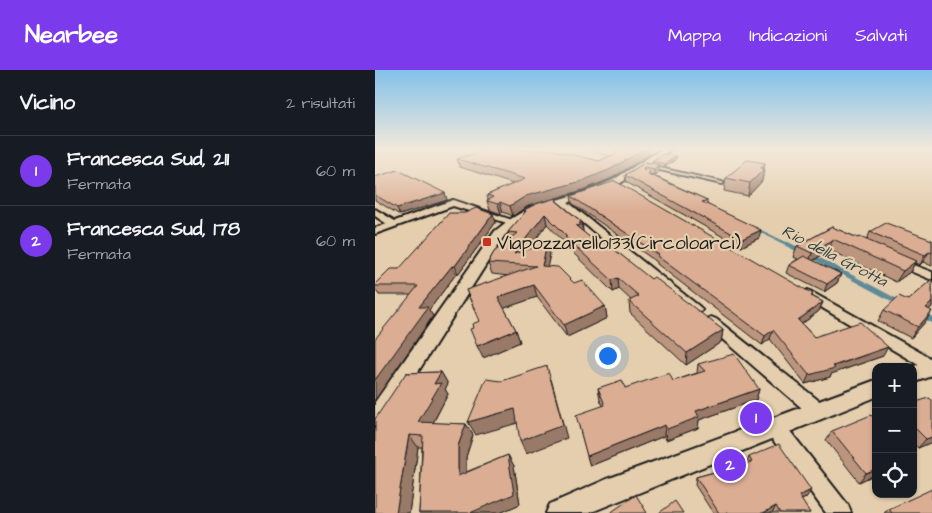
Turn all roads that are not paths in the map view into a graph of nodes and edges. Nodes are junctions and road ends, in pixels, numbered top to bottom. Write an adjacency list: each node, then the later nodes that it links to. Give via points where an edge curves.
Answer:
1 (636, 171): 4 (street, via 621,184)
2 (654, 171): 3 (lane)
3 (722, 183)
4 (564, 202): 6 (street, via 533,210); 15 (street)
5 (375, 212): 7 (street)
6 (513, 222): 7 (street, via 453,203); 16 (street, via 499,234)
7 (394, 224): 8 (street)
8 (375, 231)
9 (888, 257): 10 (street)
10 (932, 276)
11 (795, 287): 12 (street)
12 (932, 367): 13 (street)
13 (917, 373)
14 (872, 389): 15 (street)
15 (817, 410): 17 (street)
16 (375, 420)
17 (775, 427): 18 (street); 19 (street)
18 (559, 513)
19 (840, 513)

